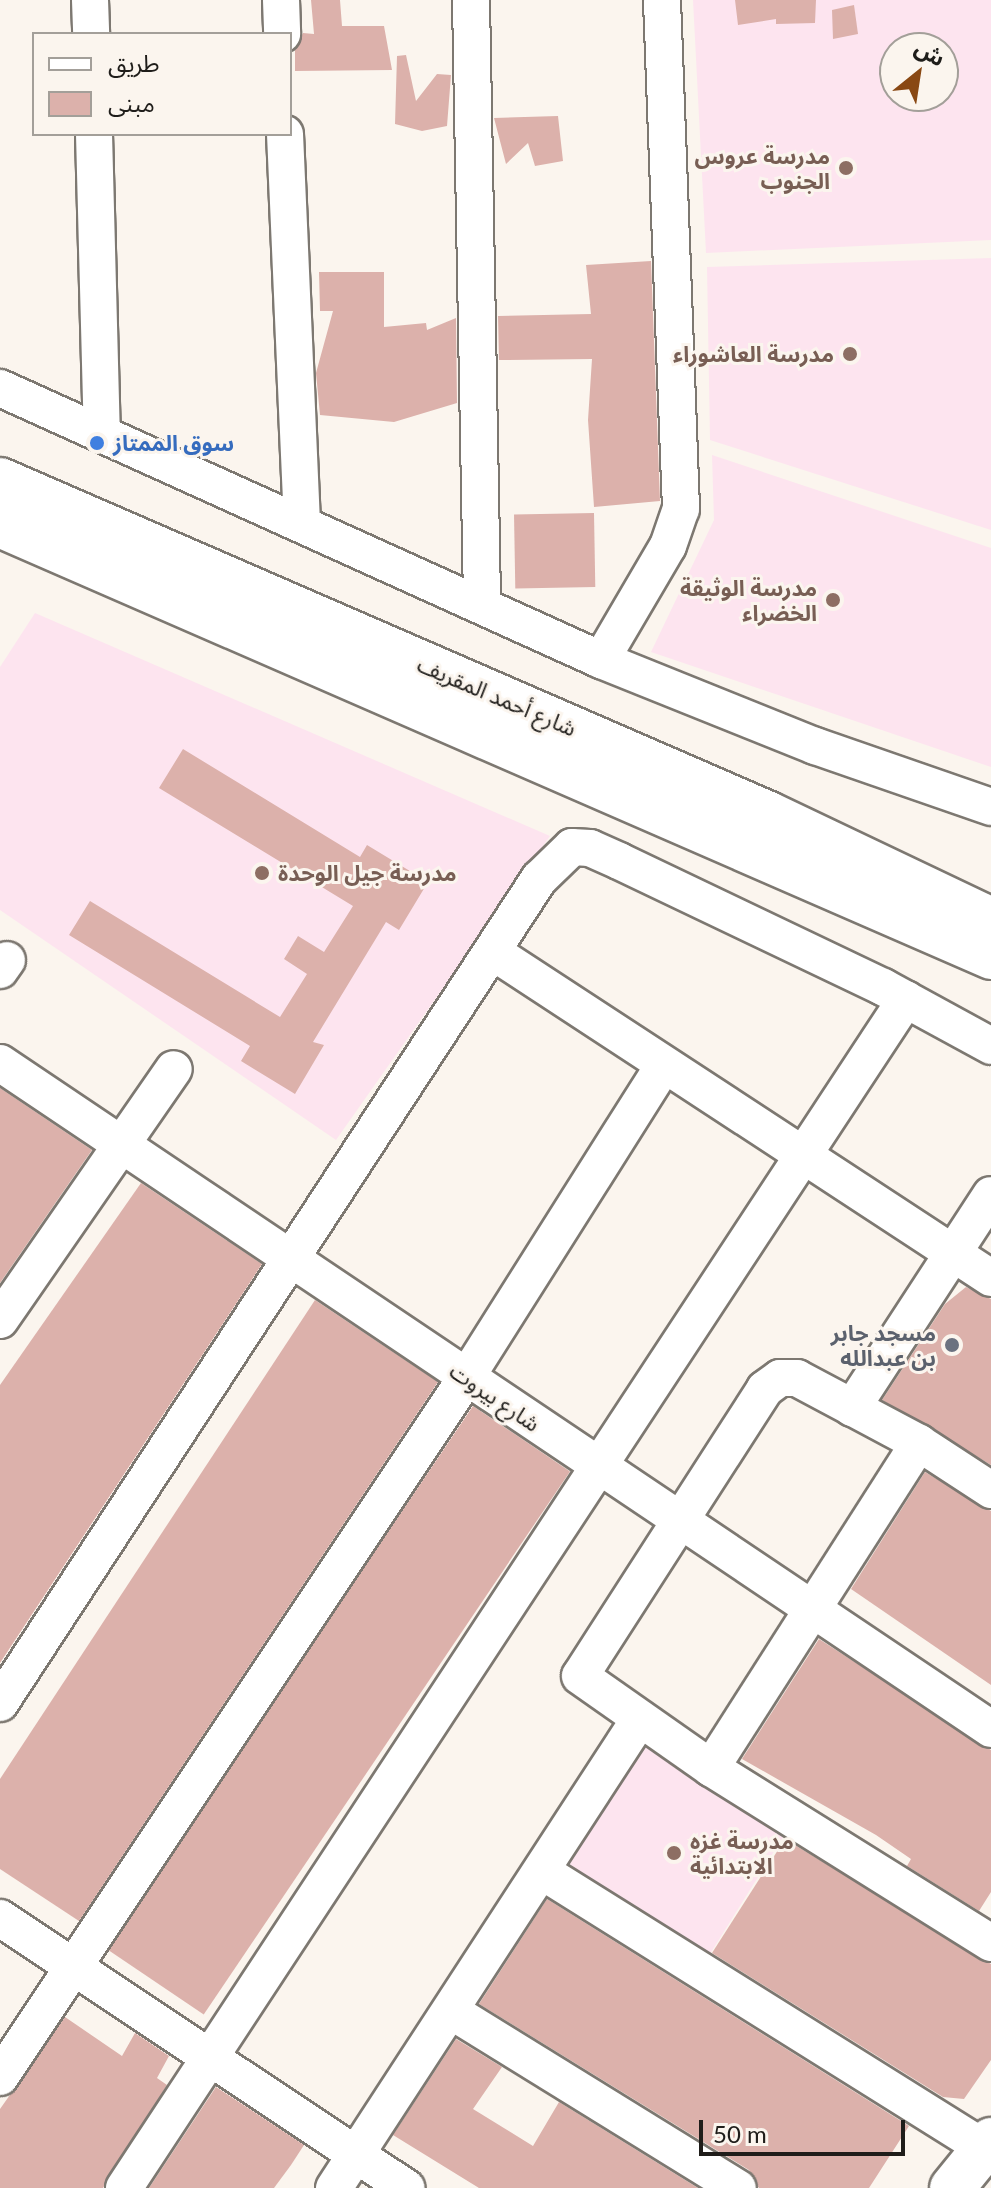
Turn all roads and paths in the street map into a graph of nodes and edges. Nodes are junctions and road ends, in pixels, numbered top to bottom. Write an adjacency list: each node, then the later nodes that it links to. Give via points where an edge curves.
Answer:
1 (90, 0): 5 (street)
2 (281, 0): 6 (street)
3 (471, 0): 14 (street)
4 (662, 0): 15 (street, via 681,509 668,546)
5 (91, 32)
6 (282, 32)
7 (94, 136): 10 (street)
8 (285, 136): 12 (street)
9 (0, 388): 10 (street)
10 (102, 434): 12 (street)
11 (0, 480): 17 (main road, شارع أحمد المقريف)
12 (302, 523): 14 (street)
13 (0, 525): 18 (main road, شارع أحمد المقريف)
14 (482, 603): 15 (street)
15 (601, 660): 16 (street, via 815,746)
16 (991, 807)
17 (769, 814): 19 (main road, via 857,838); 20 (main road, شارع أحمد المقريف)
18 (760, 861): 22 (main road, شارع أحمد المقريف); 23 (main road)
19 (991, 891)
20 (991, 920)
21 (493, 952): 24 (street, via 555,860 572,847 590,848); 27 (street); 33 (street)
22 (991, 957)
23 (991, 990)
24 (906, 999): 25 (street); 30 (street)
25 (991, 1046)
26 (0, 1063): 29 (street, شارع بيروت)
27 (664, 1065): 30 (street); 36 (street)
28 (174, 1069): 29 (street)
29 (120, 1146): 33 (street, شارع بيروت); 35 (street)
30 (804, 1159): 32 (street); 39 (street)
31 (991, 1195): 32 (street)
32 (953, 1253): 34 (street); 37 (street)
33 (291, 1260): 36 (street, شارع بيروت); 43 (street)
34 (991, 1278)
35 (0, 1320)
36 (466, 1378): 39 (street, شارع بيروت); 50 (street)
37 (852, 1408): 38 (street); 41 (street, via 797,1378 780,1378 765,1389)
38 (919, 1443): 40 (street); 42 (street)
39 (598, 1465): 41 (street, شارع بيروت); 52 (street)
40 (991, 1490)
41 (682, 1519): 42 (street, شارع بيروت); 44 (street, via 581,1670 585,1684)
42 (815, 1608): 45 (street, شارع بيروت); 46 (street)
43 (0, 1703)
44 (639, 1720): 46 (street); 47 (street)
45 (991, 1729)
46 (711, 1768): 49 (street)
47 (543, 1872): 51 (street); 54 (street)
48 (0, 1918): 50 (street)
49 (991, 1943)
50 (71, 1967): 52 (street); 53 (street)
51 (451, 2011): 55 (street); 59 (street)
52 (211, 2059): 55 (street); 56 (street)
53 (0, 2077)
54 (987, 2144): 60 (main road)
55 (355, 2154): 57 (street); 58 (street)
56 (124, 2188)
57 (334, 2188)
58 (406, 2188)
59 (738, 2188)
60 (952, 2188)

